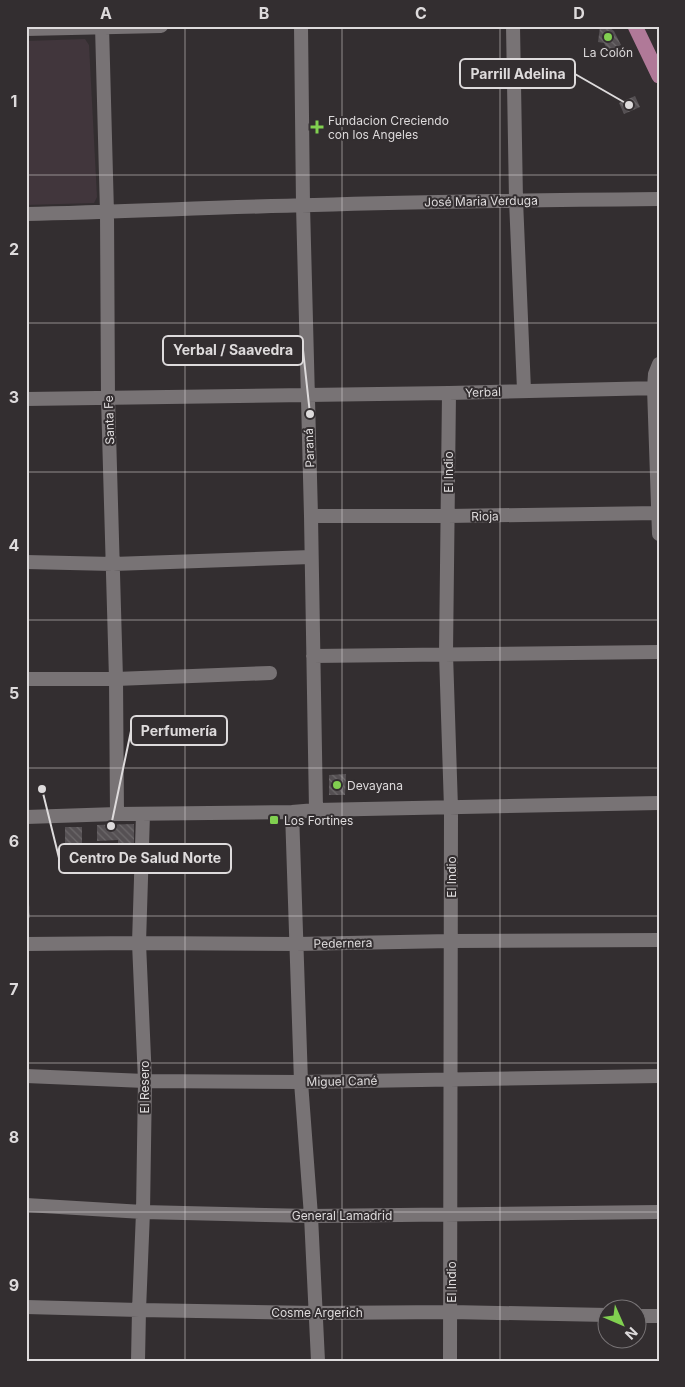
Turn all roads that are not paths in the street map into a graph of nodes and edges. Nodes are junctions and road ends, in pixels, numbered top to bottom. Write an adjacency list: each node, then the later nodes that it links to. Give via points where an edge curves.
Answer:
1 (161, 26): 5 (street)
2 (301, 26): 10 (street, Paraná)
3 (513, 26): 9 (street)
4 (635, 26): 7 (main road)
5 (102, 27): 6 (street); 11 (street, Santa Fe)
6 (26, 29)
7 (659, 76)
8 (659, 198): 9 (street, José Maria Verduga)
9 (516, 200): 10 (street, José Maria Verduga); 15 (street)
10 (303, 205): 11 (street, José Maria Verduga); 17 (street, Paraná)
11 (106, 213): 12 (street, José Maria Verduga); 18 (street, Santa Fe)
12 (26, 214)
13 (659, 364): 14 (street, via 655,374)
14 (656, 388): 15 (street, Yerbal); 20 (street)
15 (524, 390): 16 (street, Yerbal)
16 (448, 393): 17 (street, Yerbal); 22 (street, El Indio)
17 (308, 394): 18 (street, Yerbal); 21 (street, Paraná)
18 (108, 398): 19 (street, Yerbal); 26 (street, Santa Fe)
19 (26, 399)
20 (658, 513): 22 (street, Rioja); 23 (street)
21 (311, 516): 22 (street, Rioja); 24 (street, Paraná)
22 (448, 516): 28 (street, El Indio)
23 (659, 534)
24 (311, 557): 26 (street); 29 (street, Paraná)
25 (26, 562): 26 (street)
26 (113, 564): 32 (street, Santa Fe)
27 (659, 652): 28 (street)
28 (446, 654): 29 (street); 34 (street, El Indio)
29 (313, 656): 35 (street, Paraná)
30 (270, 673): 32 (street)
31 (26, 679): 32 (street)
32 (116, 679): 37 (street, Santa Fe)
33 (659, 803): 34 (street)
34 (451, 808): 35 (street); 41 (street, El Indio)
35 (316, 810): 36 (street)
36 (292, 812): 38 (street); 44 (street)
37 (117, 814): 38 (street); 39 (street)
38 (143, 814): 42 (street, El Resero)
39 (26, 816)
40 (659, 940): 41 (street, Pedernera)
41 (451, 941): 44 (street, Pedernera); 47 (street, El Indio)
42 (139, 943): 43 (street, Pedernera); 44 (street, Pedernera); 48 (street, El Resero)
43 (26, 944)
44 (296, 944): 49 (street)
45 (26, 1076): 48 (street, Miguel Cané)
46 (659, 1076): 47 (street, Miguel Cané)
47 (451, 1079): 49 (street, Miguel Cané); 53 (street, El Indio)
48 (145, 1081): 49 (street, Miguel Cané); 51 (street, El Resero)
49 (301, 1082): 54 (street)
50 (26, 1205): 51 (street, General Lamadrid)
51 (143, 1212): 54 (street, General Lamadrid); 56 (street, El Resero)
52 (659, 1212): 53 (street, General Lamadrid)
53 (451, 1214): 54 (street, General Lamadrid); 57 (street, El Indio)
54 (311, 1216): 58 (street)
55 (26, 1307): 56 (street, Cosme Argerich)
56 (139, 1310): 58 (street, Cosme Argerich); 60 (street, El Resero)
57 (451, 1312): 58 (street, Cosme Argerich); 59 (street, Cosme Argerich); 62 (street, El Indio)
58 (316, 1313): 61 (street)
59 (598, 1315)
60 (138, 1361)
61 (318, 1361)
62 (450, 1361)

